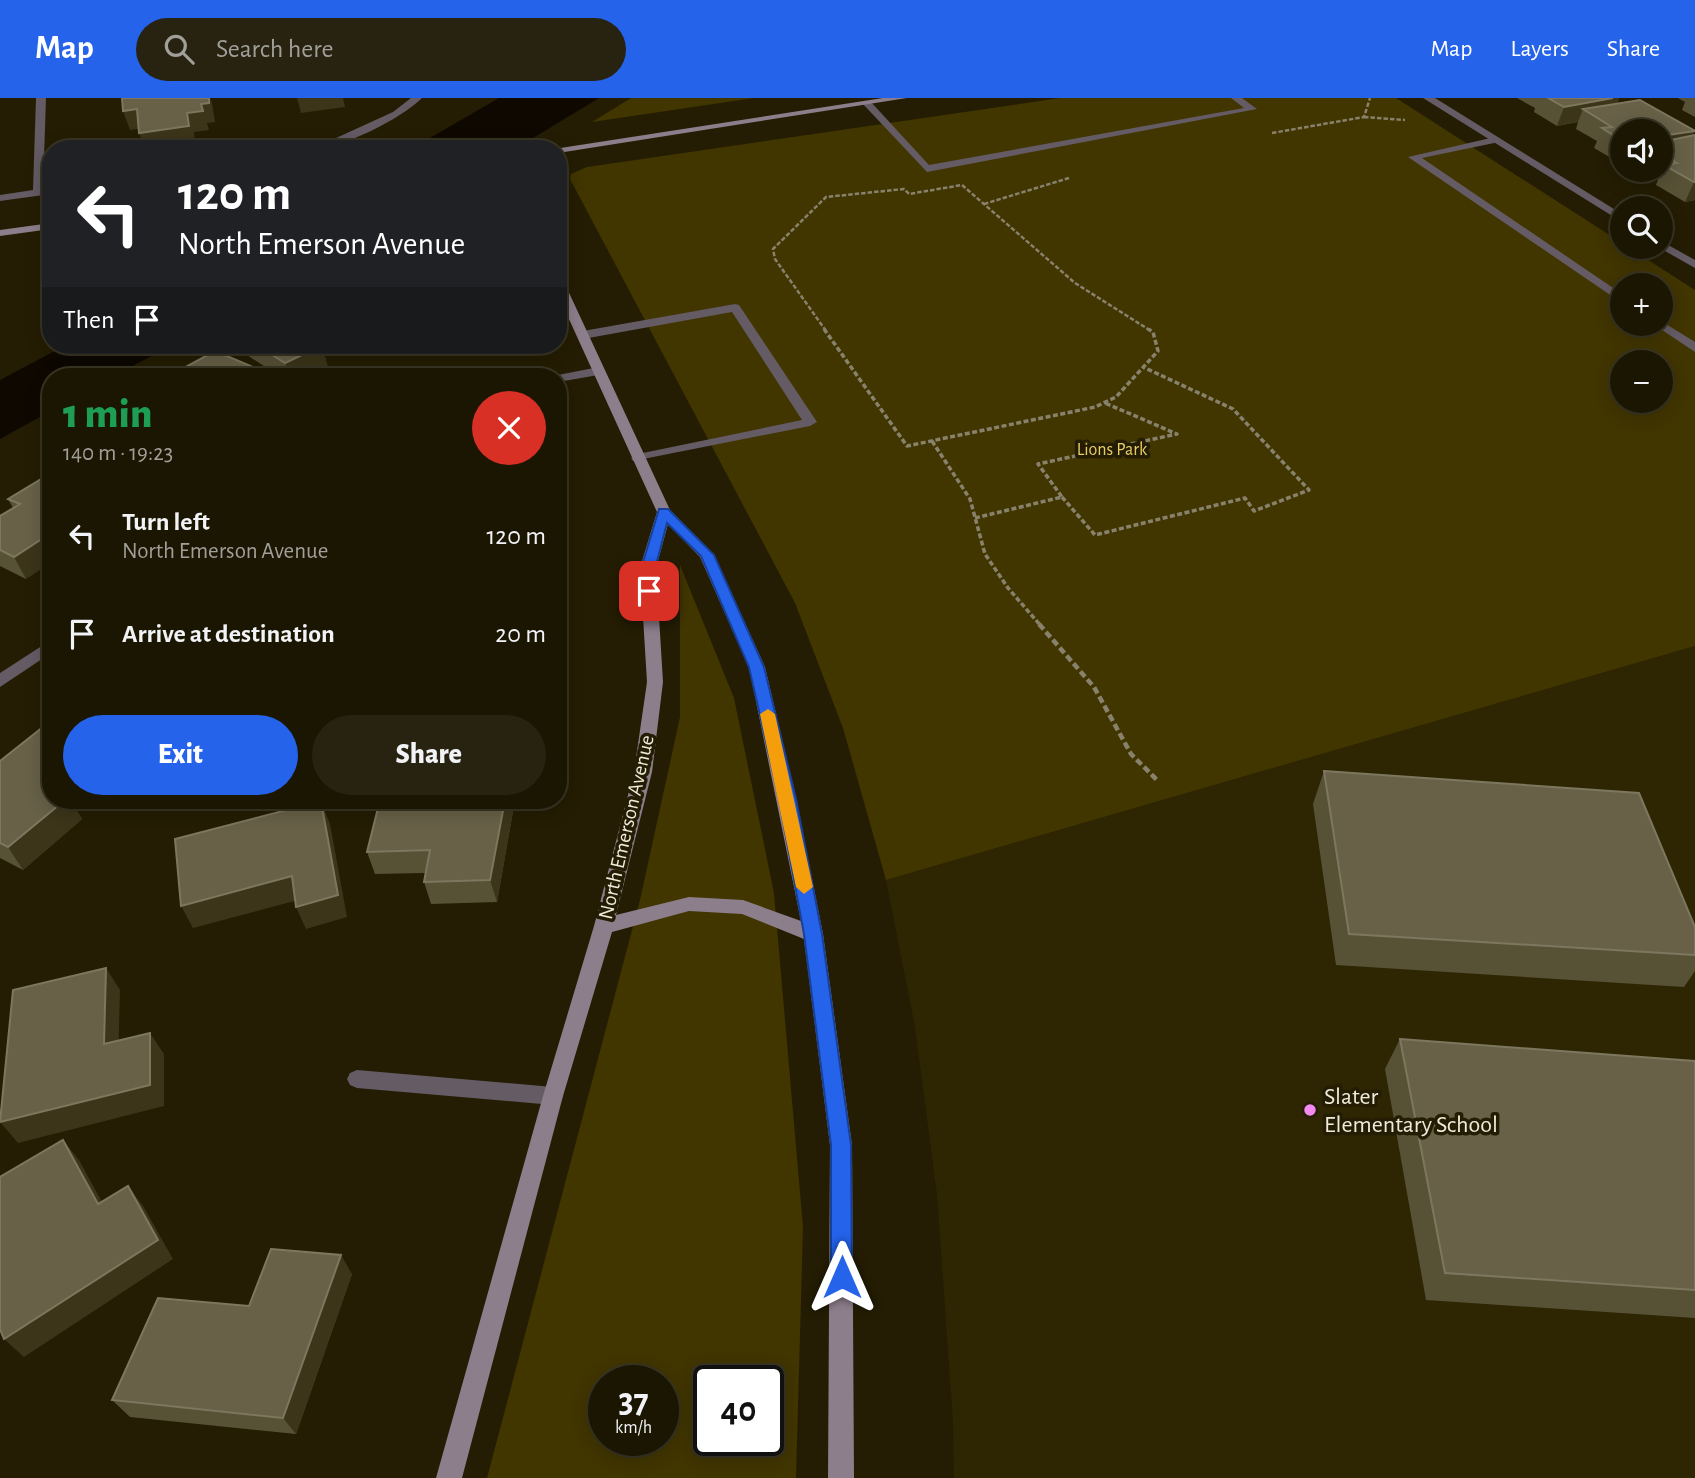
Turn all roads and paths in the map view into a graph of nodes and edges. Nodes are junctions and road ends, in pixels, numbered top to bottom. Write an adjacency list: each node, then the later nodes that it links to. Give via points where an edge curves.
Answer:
1 (41, 98): 13 (street)
2 (417, 98): 9 (street, via 388,118)
3 (902, 98): 6 (street)
4 (1236, 98): 6 (street, via 1252,109 927,169)
5 (1429, 98): 10 (street)
6 (867, 103): 11 (street)
7 (1364, 117): 8 (path)
8 (1413, 121)
9 (338, 140)
10 (1495, 140): 15 (street); 20 (street, via 1413,157)
11 (567, 149)
12 (42, 192): 13 (street)
13 (38, 193): 14 (street)
14 (0, 198)
15 (1610, 212)
16 (42, 227): 17 (street)
17 (0, 233)
18 (1673, 251): 19 (street)
19 (1695, 265)
20 (1610, 291)
21 (567, 301): 23 (street)
22 (1673, 333): 24 (street)
23 (583, 335): 26 (street); 30 (street, via 735,308 810,422)
24 (1695, 348)
25 (1143, 367): 28 (path, via 1116,397); 29 (path, via 1158,351 1153,332 1075,284 962,185 909,194 904,189 826,197 773,249 775,259 907,446); 31 (path, via 1233,409 1309,490 1254,511 1245,498 1095,535)
26 (599, 371): 27 (street); 30 (street)
27 (567, 376)
28 (1104, 403): 29 (path); 31 (path, via 1177,434 1038,464)
29 (932, 441): 33 (path, via 970,499)
30 (638, 458): 32 (street)
31 (1062, 498): 33 (path)
32 (664, 512): 37 (street, North Emerson Avenue, via 648,569 655,682 643,772); 38 (street, via 707,555 757,667)
33 (975, 518): 36 (path, via 985,554 1008,588 1094,687 1131,754)
34 (42, 651): 35 (street)
35 (0, 681)
36 (1158, 781)
37 (604, 926): 38 (street, via 690,904 743,907); 40 (street, North Emerson Avenue)
38 (813, 934): 42 (street, via 841,1145)
39 (357, 1079): 40 (street)
40 (553, 1096): 41 (street, North Emerson Avenue)
41 (449, 1478)
42 (841, 1478)

